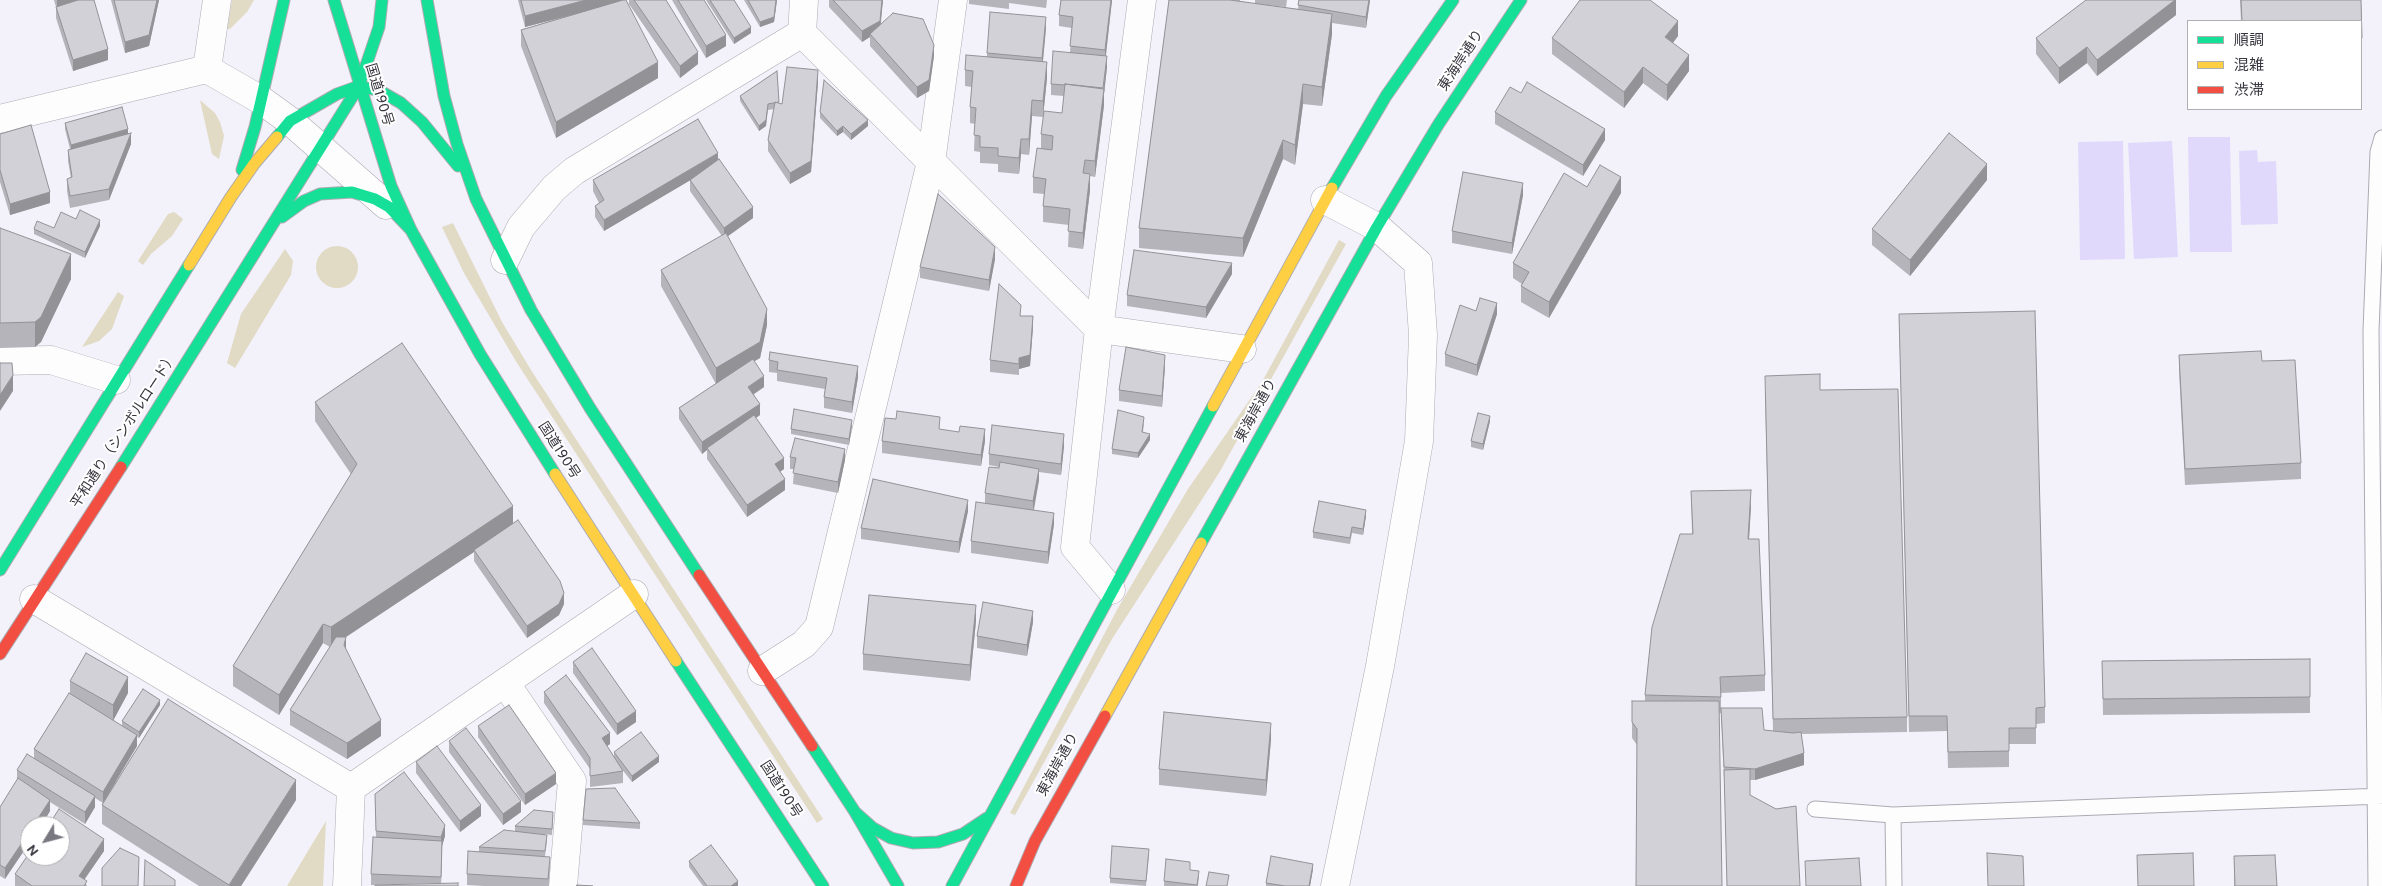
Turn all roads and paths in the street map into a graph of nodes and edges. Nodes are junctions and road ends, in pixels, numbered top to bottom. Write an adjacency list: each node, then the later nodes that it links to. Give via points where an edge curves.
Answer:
1 (217, 0): 12 (street)
2 (284, 0): 14 (main road)
3 (334, 0): 13 (main road, 国道190号)
4 (382, 0): 13 (main road, 平和通り（シンボルロード）, via 379,26)
5 (426, 0): 21 (main road, via 444,96)
6 (804, 0): 11 (street)
7 (953, 0): 19 (street)
8 (1142, 0): 28 (street)
9 (1453, 0): 22 (main road, via 1386,96)
10 (1521, 0): 25 (main road, 東海岸通り, via 1438,125)
11 (802, 33): 19 (street); 27 (street, via 574,171 554,188 521,227)
12 (207, 69): 14 (street); 15 (street)
13 (359, 86): 16 (main road, via 336,94); 18 (main road, 平和通り（シンボルロード）); 21 (main road, via 380,91 401,103 422,122 460,168); 26 (main road, 国道190号, via 391,186)
14 (261, 100): 16 (street); 20 (main road, via 245,163)
15 (0, 120)
16 (290, 120): 18 (street); 20 (main road)
17 (2382, 138): 32 (lane, via 2378,152 2371,332)
18 (321, 147): 23 (street); 24 (main road, 平和通り（シンボルロード）)
19 (931, 162): 28 (street); 38 (street, via 819,627 804,644)
20 (231, 197): 31 (main road)
21 (476, 199): 27 (main road)
22 (1325, 200): 25 (street); 29 (main road)
23 (389, 208): 24 (main road, via 375,199 352,192 320,194 304,201); 26 (main road)
24 (274, 224): 36 (main road, 平和通り（シンボルロード）, via 170,392)
25 (1377, 227): 46 (main road, 東海岸通り); 54 (street, via 1418,263 1423,335 1419,442 1380,666)
26 (410, 230): 35 (main road, 国道190号, via 530,436)
27 (505, 260): 38 (main road, via 556,353)
28 (1100, 329): 29 (street); 34 (street, via 1075,547)
29 (1242, 349): 34 (main road)
30 (0, 361): 31 (street, via 51,360)
31 (116, 380): 33 (main road)
32 (2378, 446): 41 (lane)
33 (0, 570)
34 (1110, 590): 45 (main road)
35 (634, 594): 39 (street); 50 (main road, 国道190号)
36 (34, 599): 37 (main road, 平和通り（シンボルロード）); 40 (street)
37 (0, 654)
38 (762, 672): 43 (main road)
39 (506, 684): 40 (street); 49 (street, via 572,781)
40 (351, 788): 48 (street)
41 (2378, 796): 44 (lane); 56 (lane)
42 (1815, 809): 44 (lane)
43 (855, 812): 45 (main road, via 891,838 913,843 938,842 962,834); 51 (main road)
44 (1893, 815): 55 (lane)
45 (987, 818): 52 (main road)
46 (1032, 846): 47 (main road); 53 (main road)
47 (1005, 878)
48 (347, 886)
49 (563, 886)
50 (823, 886)
51 (898, 886)
52 (952, 886)
53 (1016, 886)
54 (1335, 886)
55 (1894, 886)
56 (2376, 886)

